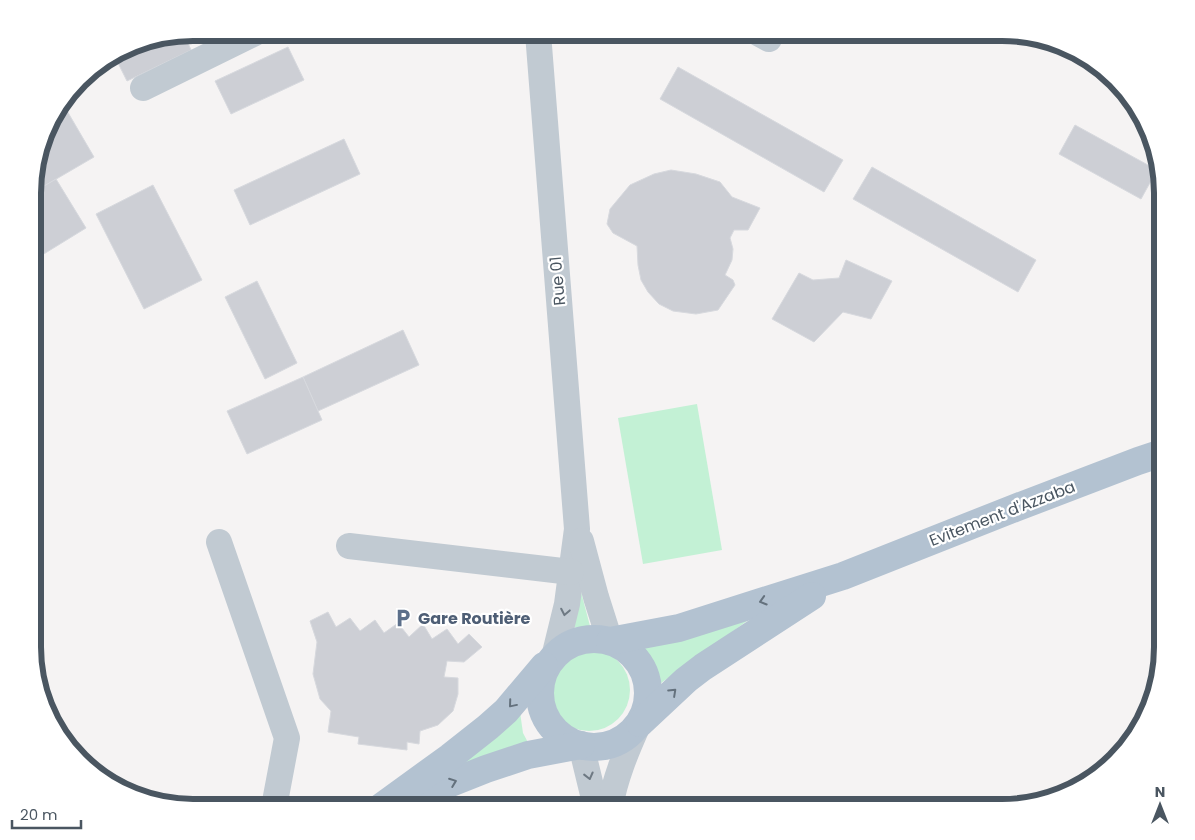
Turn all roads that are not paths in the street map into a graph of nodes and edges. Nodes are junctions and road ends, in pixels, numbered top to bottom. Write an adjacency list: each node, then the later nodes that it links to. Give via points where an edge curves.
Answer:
1 (237, 41): 3 (street)
2 (539, 41): 5 (street, Rue 01)
3 (143, 88)
4 (1153, 456): 9 (main road, Evitement d'Azzaba)
5 (577, 529): 8 (street); 10 (street)
6 (219, 542): 14 (street, via 287,738)
7 (348, 546): 8 (street)
8 (572, 572): 11 (street, one-way to 11)
9 (843, 576): 10 (main road, Evitement d'Azzaba, one-way to 10, via 679,628); 12 (main road, Evitement d'Azzaba, one-way to 9, via 703,667)
10 (610, 641): 11 (main road, via 587,639); 12 (main road, via 634,656 646,676 648,698)
11 (555, 653): 13 (main road, via 541,678 542,708 558,733); 15 (main road, one-way to 15, via 506,711 450,758)
12 (638, 725): 13 (main road, via 617,742 599,747); 18 (street, via 626,750)
13 (581, 745): 16 (main road, one-way to 13, via 528,755); 17 (street, one-way to 17)
14 (276, 798)
15 (393, 798)
16 (412, 798)
17 (594, 799)
18 (612, 799)

